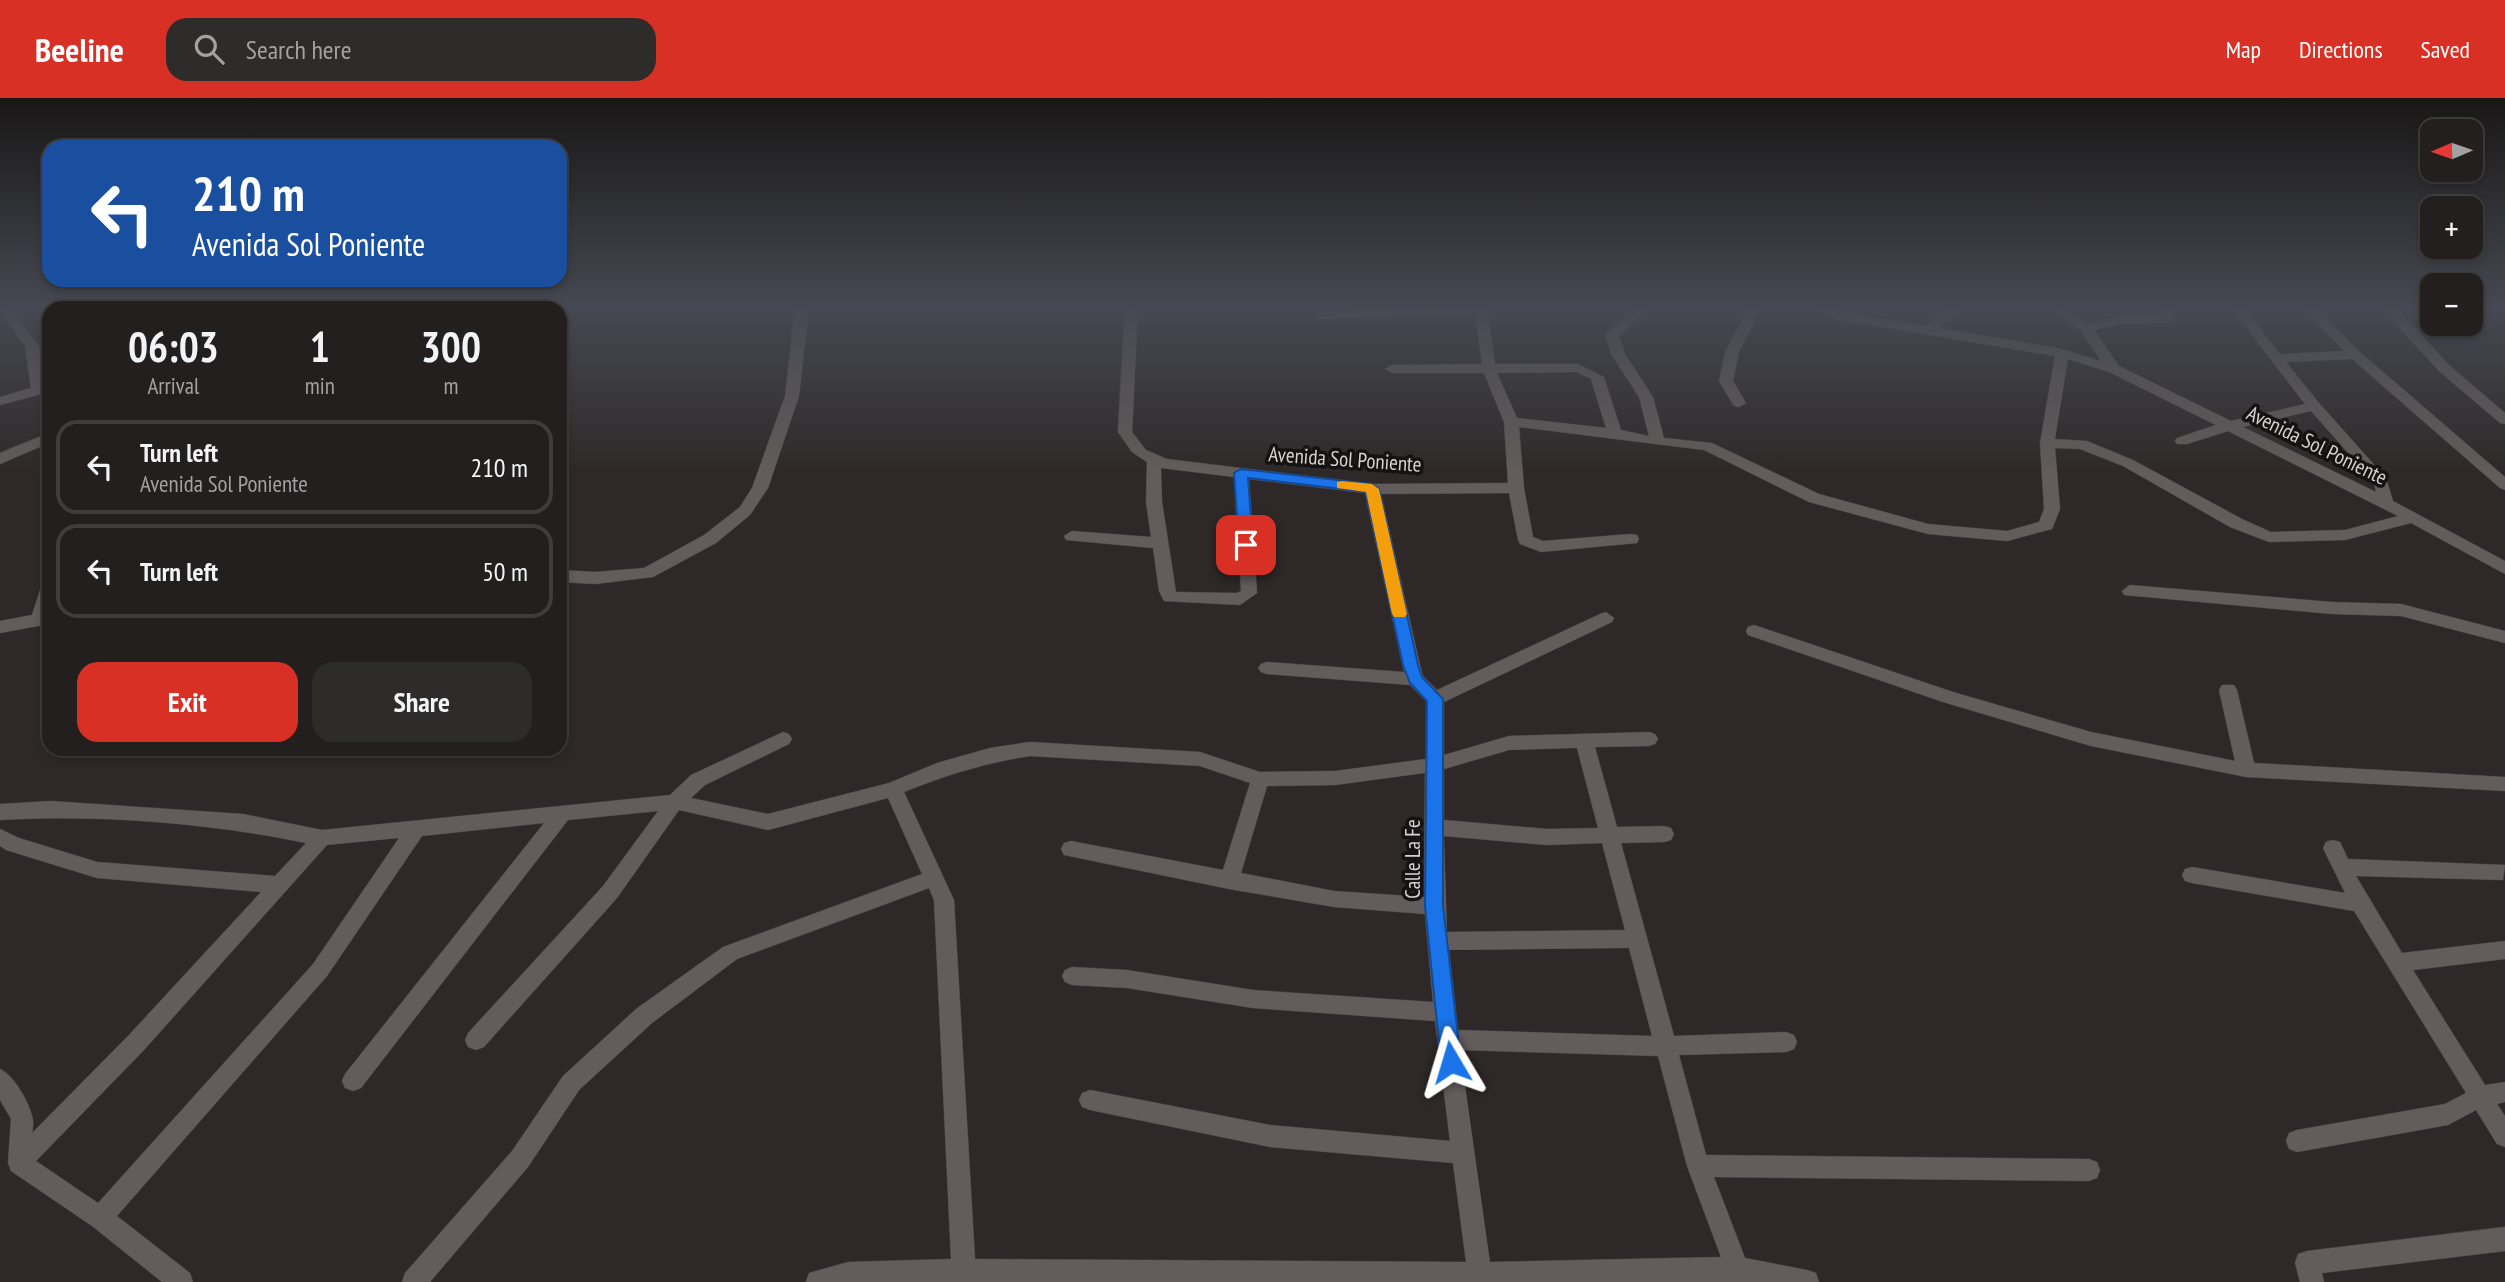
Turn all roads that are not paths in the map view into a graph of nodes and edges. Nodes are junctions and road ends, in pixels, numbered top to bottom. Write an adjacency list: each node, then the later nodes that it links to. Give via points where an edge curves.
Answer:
1 (36, 363): 16 (street)
2 (796, 363): 41 (street, via 792,396 760,488 745,511 709,539 647,573)
3 (1128, 363): 30 (street, via 1125,432 1133,448)
4 (1488, 363): 14 (street)
5 (1624, 363): 27 (street, via 1646,397)
6 (1730, 363): 19 (street, via 1726,381)
7 (2060, 363): 28 (street)
8 (2095, 363): 15 (street, Avenida Sol Poniente)
9 (2110, 363): 15 (street)
10 (2281, 363): 20 (street)
11 (2365, 363): 32 (street)
12 (2440, 363): 21 (street)
13 (1392, 369): 14 (street)
14 (1489, 369): 22 (street); 24 (street, via 1577,368 1597,377)
15 (2114, 369): 23 (street, Avenida Sol Poniente)
16 (42, 385)
17 (42, 389): 18 (street)
18 (0, 401)
19 (1739, 403)
20 (2314, 405): 23 (street); 35 (street, via 2381,481)
21 (2505, 420)
22 (1511, 422): 24 (street); 33 (street)
23 (2228, 426): 26 (street); 35 (street, Avenida Sol Poniente)
24 (1615, 433): 27 (street)
25 (42, 441): 29 (street)
26 (2182, 441)
27 (1658, 442): 28 (street, via 1707,446 1814,498 1928,529 2007,536 2046,525 2052,509)
28 (2047, 443): 36 (street, via 2082,444 2128,463 2269,537 2344,535)
29 (0, 459)
30 (1154, 461): 31 (street, Avenida Sol Poniente); 39 (street)
31 (1241, 473): 34 (street, Avenida Sol Poniente); 39 (street, via 1246,597 1170,597)
32 (2505, 485)
33 (1516, 488): 34 (street, Avenida Sol Poniente); 38 (street, via 1526,540 1541,547)
34 (1372, 489): 49 (street)
35 (2386, 504): 36 (street, Avenida Sol Poniente)
36 (2413, 517): 40 (street, Avenida Sol Poniente)
37 (1072, 536): 39 (street)
38 (1631, 540)
39 (1160, 543)
40 (2505, 568)
41 (567, 576)
42 (2130, 591): 47 (street, via 2401,610)
43 (1606, 618): 51 (street)
44 (42, 619): 45 (street)
45 (0, 627)
46 (1754, 631): 56 (street, via 2091,739)
47 (2505, 637)
48 (1268, 668): 49 (street)
49 (1415, 679): 51 (street)
50 (2228, 690): 56 (street)
51 (1435, 699): 55 (street, Calle La Fe)
52 (783, 739): 60 (street, via 698,780)
53 (1649, 739): 54 (street)
54 (1584, 740): 55 (street, via 1509,743); 66 (street)
55 (1433, 765): 57 (street, via 1335,778); 63 (street, Calle La Fe)
56 (2246, 770): 58 (street)
57 (1260, 779): 59 (street, via 1200,759 1030,749 944,768); 75 (street)
58 (2505, 784)
59 (893, 789): 60 (street, via 768,822); 74 (street)
60 (675, 802): 62 (street); 85 (street, via 610,892)
61 (0, 812): 68 (street, via 51,809 243,822)
62 (564, 812): 64 (street); 90 (street)
63 (1434, 827): 66 (street, via 1547,837); 78 (street, Calle La Fe)
64 (415, 830): 68 (street); 100 (street, via 320,970)
65 (1664, 834): 66 (street)
66 (1609, 835): 79 (street)
67 (0, 836): 76 (street, via 97,870)
68 (322, 838): 76 (street)
69 (2333, 848): 71 (street)
70 (1071, 849): 75 (street)
71 (2343, 867): 72 (street); 77 (street)
72 (2503, 872)
73 (2192, 875): 77 (street)
74 (934, 878): 103 (street, via 944,900); 106 (street, via 730,953 644,1016 571,1083 520,1159)
75 (1229, 881): 78 (street, via 1334,899)
76 (280, 884): 97 (street)
77 (2360, 904): 82 (street)
78 (1434, 906): 80 (street, Calle La Fe)
79 (1637, 939): 80 (street); 88 (street)
80 (1438, 941): 84 (street, Calle La Fe)
81 (2505, 950): 82 (street)
82 (2397, 963): 92 (street)
83 (1072, 976): 84 (street, via 1127,979 1253,999)
84 (1445, 1012): 86 (street, Calle La Fe)
85 (476, 1040)
86 (1448, 1040): 88 (street); 96 (street, Calle La Fe)
87 (1786, 1042): 88 (street)
88 (1666, 1046): 98 (street)
89 (0, 1079): 97 (street, via 22,1118)
90 (353, 1081)
91 (2505, 1092): 92 (street)
92 (2481, 1096): 94 (street); 95 (street, via 2448,1114)
93 (1090, 1100): 96 (street, via 1270,1136)
94 (2505, 1136)
95 (2297, 1141)
96 (1462, 1153): 104 (street, Calle La Fe)
97 (19, 1163): 100 (street)
98 (1698, 1166): 99 (street); 102 (street)
99 (2089, 1170)
100 (100, 1218): 105 (street)
101 (2505, 1238): 109 (street, via 2307,1262)
102 (1737, 1269): 104 (street); 108 (street)
103 (964, 1277): 104 (street); 107 (street, via 848,1274)
104 (1480, 1278)
105 (181, 1282)
106 (414, 1282)
107 (817, 1282)
108 (1807, 1282)
109 (2312, 1282)

